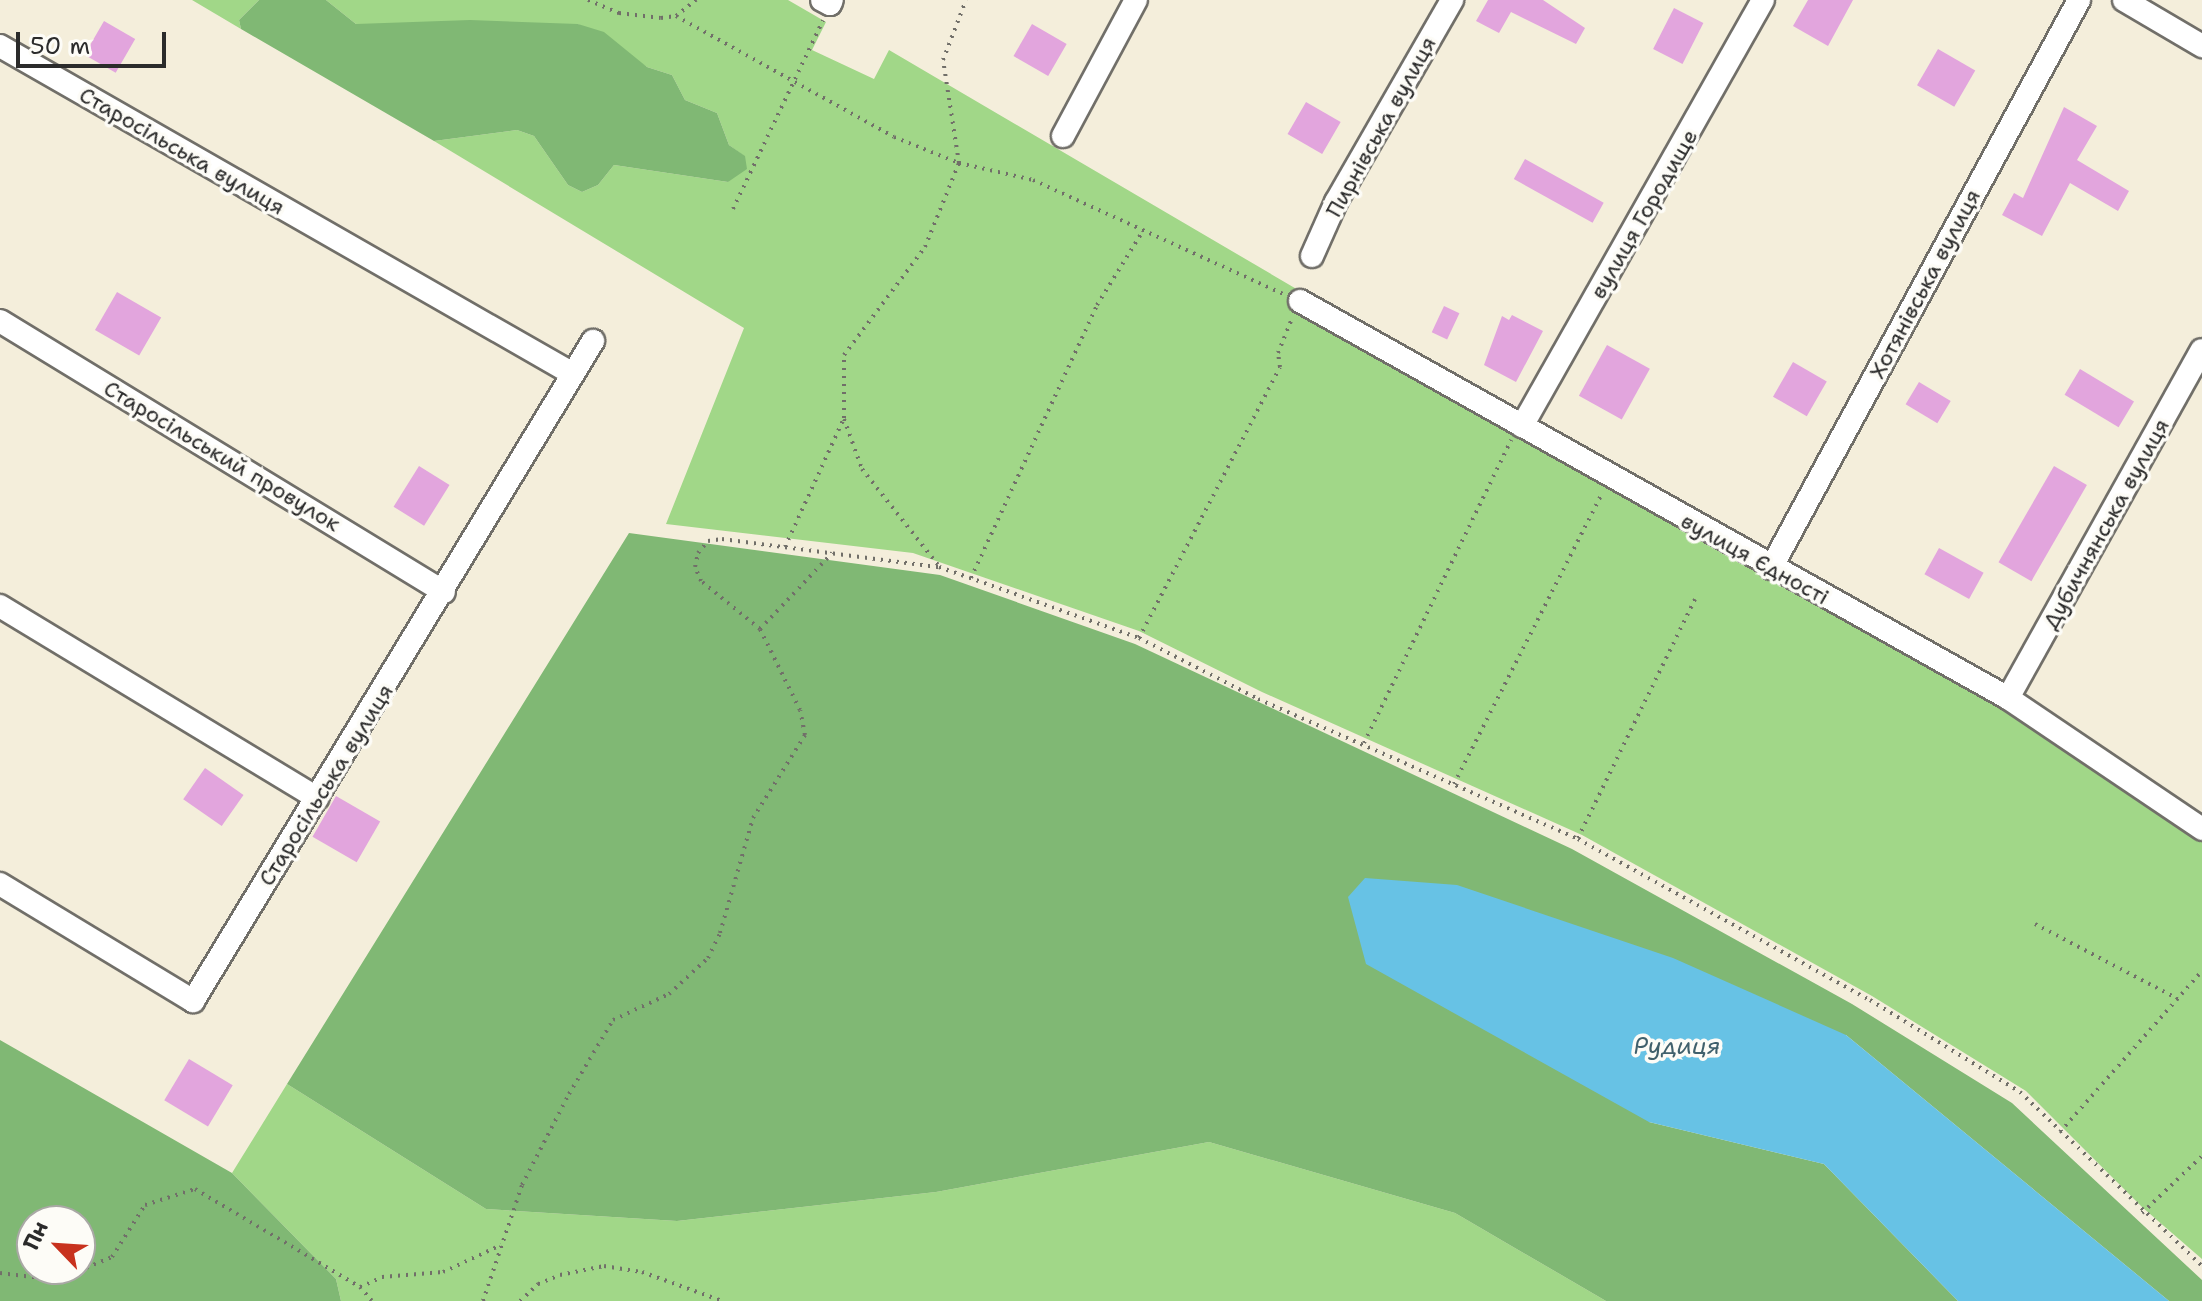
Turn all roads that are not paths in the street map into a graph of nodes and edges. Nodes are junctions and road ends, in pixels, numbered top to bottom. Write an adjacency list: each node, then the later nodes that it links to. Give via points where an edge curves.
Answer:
1 (1136, 0): 8 (street)
2 (1452, 0): 9 (street, Пирнівська вулиця, via 1336,202)
3 (1763, 0): 15 (street, вулиця Городище)
4 (2079, 0): 16 (street, Хотянівська вулиця)
5 (2124, 0): 7 (street)
6 (0, 46): 14 (street, Старосільська вулиця)
7 (2202, 46)
8 (1063, 136)
9 (1312, 256)
10 (1300, 301): 15 (street, вулиця Єдності)
11 (0, 321): 17 (street, Старосільський провулок)
12 (593, 341): 14 (street, Старосільська вулиця)
13 (2202, 350): 19 (street, Дубичнянська вулиця)
14 (573, 374): 17 (street, Старосільська вулиця)
15 (1521, 425): 16 (street, вулиця Єдності)
16 (1771, 568): 19 (street, вулиця Єдності)
17 (444, 592): 20 (street, Старосільська вулиця)
18 (0, 606): 20 (street)
19 (2008, 698): 21 (street, вулиця Єдності)
20 (317, 798): 22 (street, Старосільська вулиця, via 193,1001)
21 (2202, 829)
22 (0, 884)

